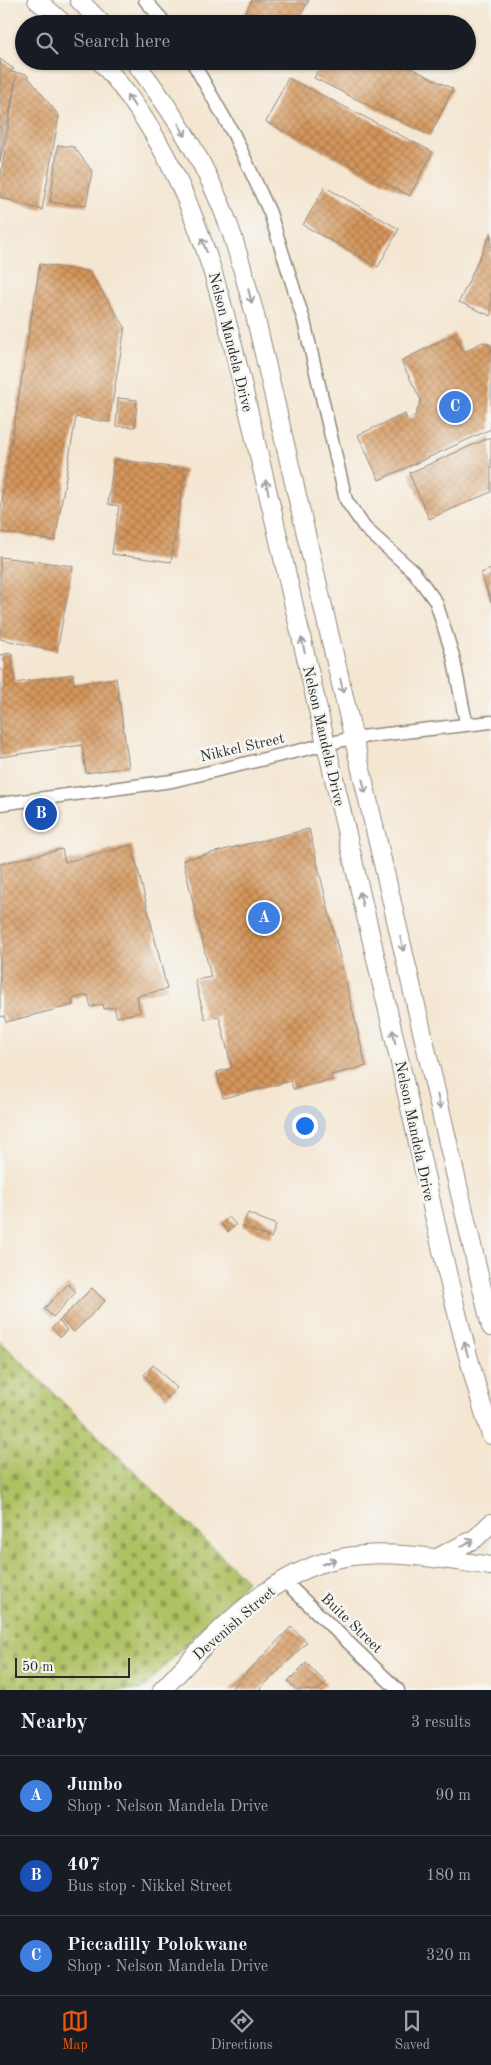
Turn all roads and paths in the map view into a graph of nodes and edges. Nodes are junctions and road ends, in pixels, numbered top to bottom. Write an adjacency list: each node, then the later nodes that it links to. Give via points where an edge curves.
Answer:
1 (37, 0): 4 (main road)
2 (79, 0): 5 (main road)
3 (145, 0): 6 (street)
4 (54, 15)
5 (93, 15)
6 (158, 15)
7 (107, 70): 13 (main road, Nelson Mandela Drive, one-way to 7, via 233,341 215,277 192,213 153,133)
8 (141, 70): 12 (main road, Nelson Mandela Drive, one-way to 12, via 165,101 196,156 232,235 254,311)
9 (197, 70): 11 (street, via 234,135 270,213 304,321 346,500 365,528 414,572 436,602 452,656)
10 (491, 722): 11 (street, Nikkel Street)
11 (466, 723): 12 (street, Nikkel Street)
12 (352, 738): 13 (street, Nikkel Street); 15 (main road, Nelson Mandela Drive, one-way to 15)
13 (326, 744): 14 (street, Nikkel Street, via 172,781); 16 (main road, Nelson Mandela Drive, one-way to 13, via 433,1213)
14 (0, 804)
15 (491, 1327)
16 (491, 1435)
17 (491, 1523): 18 (main road, one-way to 17, via 476,1538)
18 (439, 1557): 19 (main road, Devenish Street); 20 (main road, Devenish Street, one-way to 18, via 336,1559)
19 (491, 1566)
20 (284, 1581): 21 (main road, Devenish Street, via 263,1594 214,1636); 22 (street, Buite Street)
21 (162, 1690)
22 (398, 1690)

